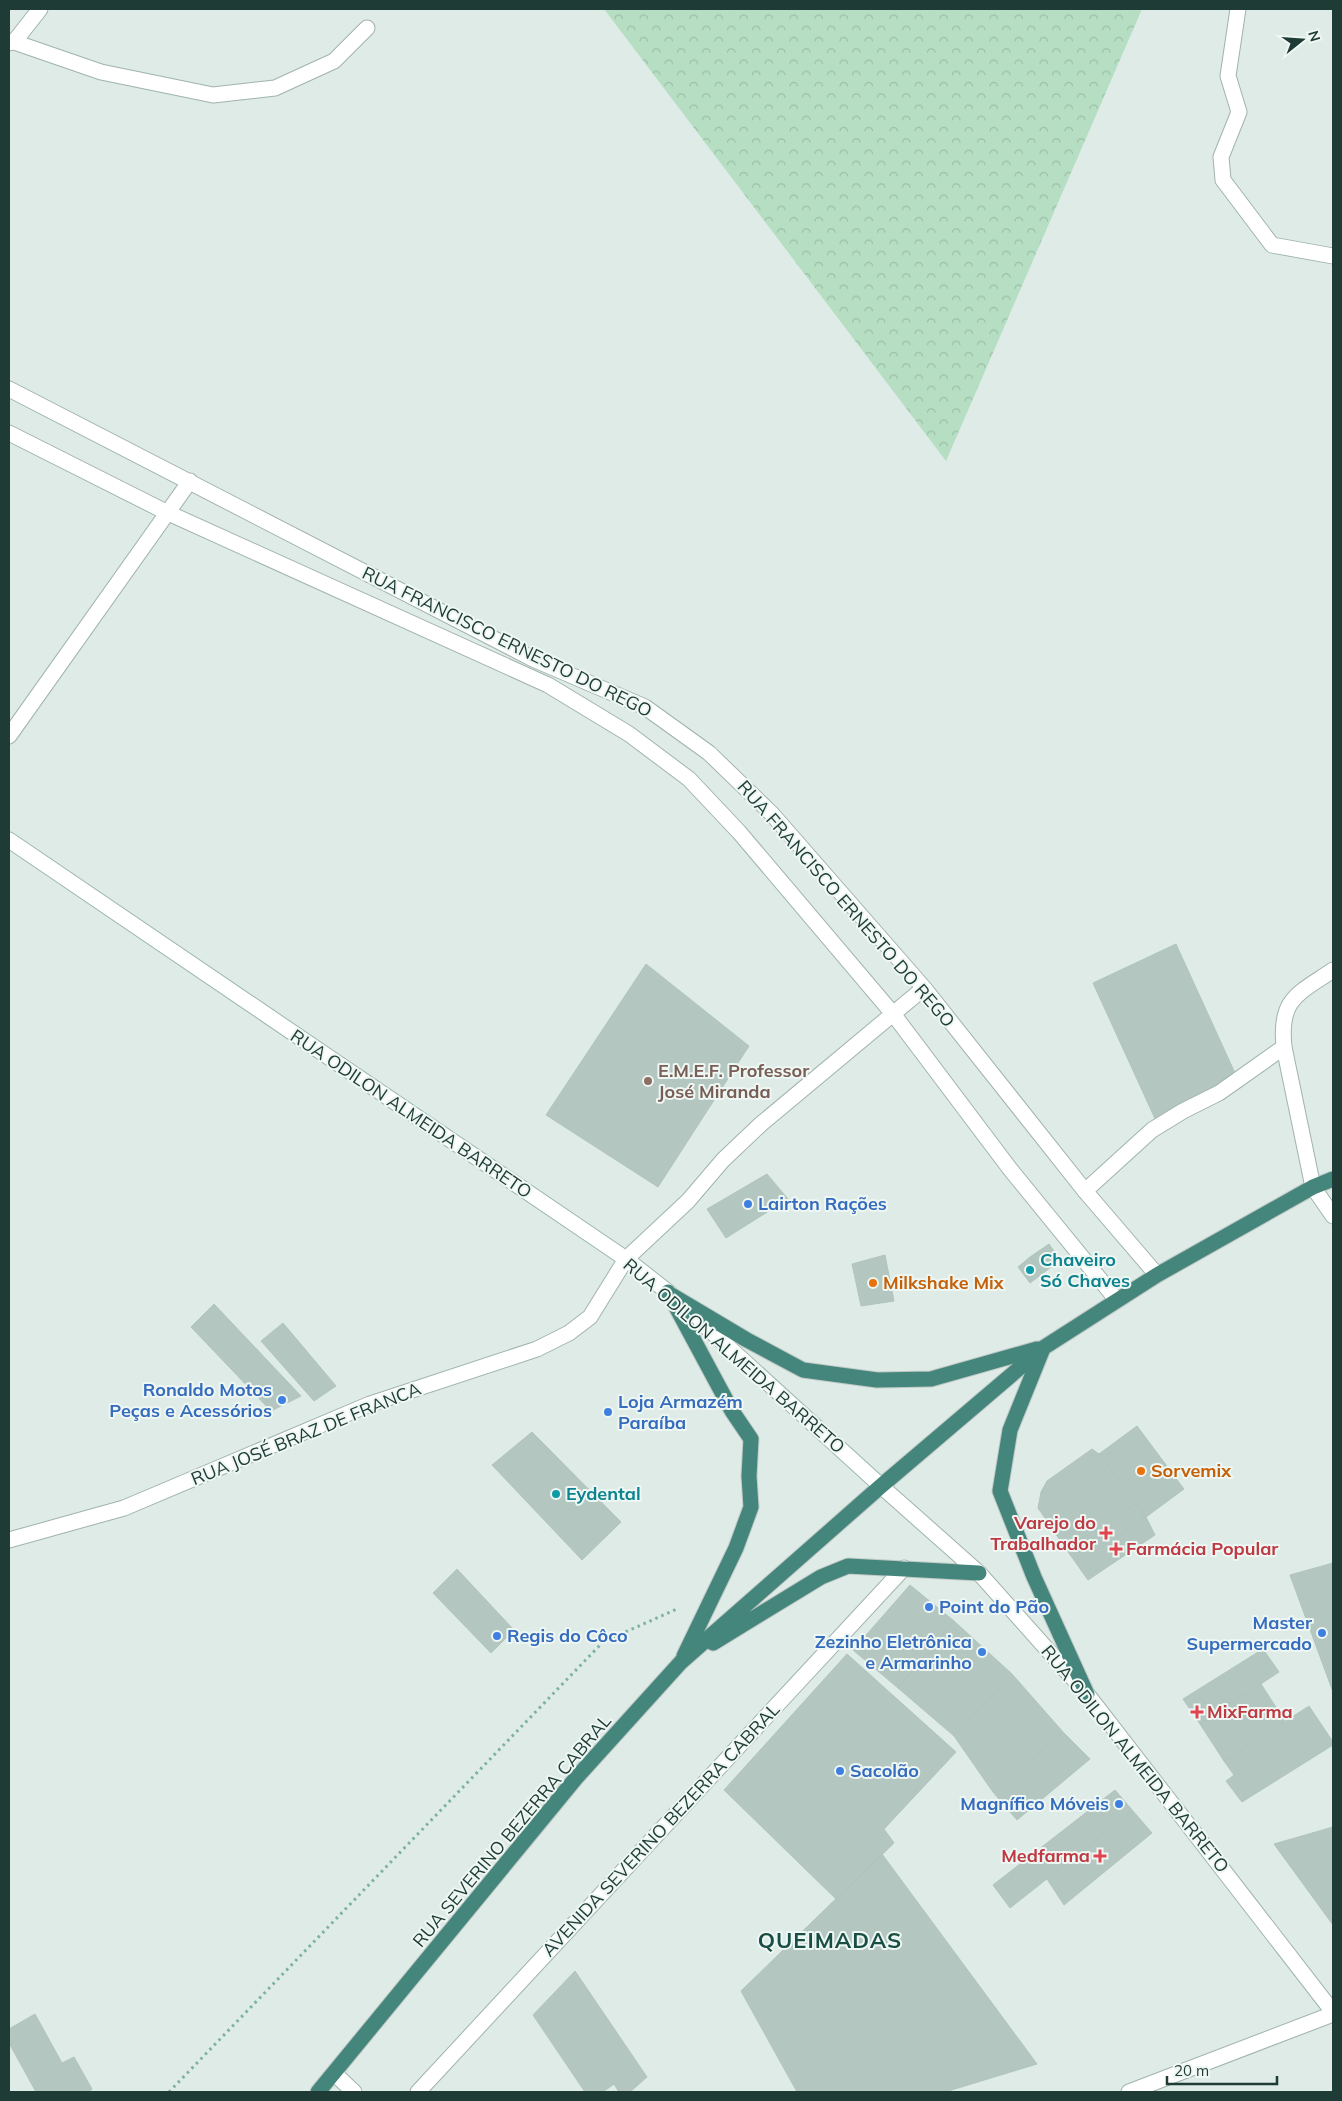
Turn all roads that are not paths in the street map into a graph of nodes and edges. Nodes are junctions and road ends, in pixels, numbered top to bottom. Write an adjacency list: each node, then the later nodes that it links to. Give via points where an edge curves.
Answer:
1 (40, 9): 4 (street)
2 (1238, 9): 5 (street, via 1228,76 1238,112 1221,157 1223,180 1272,245)
3 (367, 28): 4 (street, via 334,61 276,88 213,95 101,72)
4 (12, 43)
5 (1333, 256)
6 (9, 388): 8 (street, RUA FRANCISCO ERNESTO DO REGO)
7 (9, 433): 9 (street, RUA FRANCISCO ERNESTO DO REGO)
8 (190, 481): 9 (street); 13 (street, RUA FRANCISCO ERNESTO DO REGO, via 533,659 645,707 709,753 772,814)
9 (166, 512): 10 (street); 14 (street, RUA FRANCISCO ERNESTO DO REGO, via 548,685 629,734 689,780 714,806)
10 (9, 736)
11 (9, 840): 20 (street, RUA ODILON ALMEIDA BARRETO)
12 (1333, 970): 15 (street, via 1294,996 1286,1010 1282,1029)
13 (924, 988): 14 (street, RUA JOSÉ BRAZ DE FRANCA); 18 (street, RUA FRANCISCO ERNESTO DO REGO)
14 (894, 1015): 20 (street, RUA JOSÉ BRAZ DE FRANCA, via 761,1124 723,1160 688,1202); 23 (street, RUA FRANCISCO ERNESTO DO REGO, via 1010,1169)
15 (1284, 1046): 17 (street); 18 (street, via 1219,1094 1152,1130)
16 (1333, 1179): 17 (highway)
17 (1313, 1186): 19 (street); 21 (highway)
18 (1085, 1191): 21 (street, RUA FRANCISCO ERNESTO DO REGO)
19 (1333, 1216)
20 (626, 1259): 22 (street, RUA ODILON ALMEIDA BARRETO); 26 (street, RUA JOSÉ BRAZ DE FRANCA, via 590,1317 569,1333 537,1349 370,1404 124,1508)
21 (1156, 1275): 23 (highway)
22 (668, 1292): 24 (highway, via 803,1370 878,1380 931,1379); 25 (street, RUA ODILON ALMEIDA BARRETO); 29 (highway, via 732,1411 751,1439 751,1507 716,1591)
23 (1116, 1299): 24 (highway)
24 (1044, 1348): 25 (highway, RUA SEVERINO BEZERRA CABRAL); 30 (highway, via 1010,1430 1000,1491 1034,1578)
25 (881, 1486): 28 (street, RUA ODILON ALMEIDA BARRETO); 29 (highway, RUA SEVERINO BEZERRA CABRAL)
26 (9, 1540)
27 (904, 1568): 28 (highway); 29 (highway, via 848,1566 830,1573); 35 (street, AVENIDA SEVERINO BEZERRA CABRAL)
28 (979, 1573): 30 (street, RUA ODILON ALMEIDA BARRETO)
29 (681, 1662): 32 (highway, RUA SEVERINO BEZERRA CABRAL, via 576,1778)
30 (1087, 1694): 31 (street, RUA ODILON ALMEIDA BARRETO)
31 (1333, 2013): 36 (street)
32 (335, 2074): 33 (highway, RUA SEVERINO BEZERRA CABRAL); 34 (street)
33 (318, 2092)
34 (354, 2092)
35 (418, 2092)
36 (1129, 2092)

